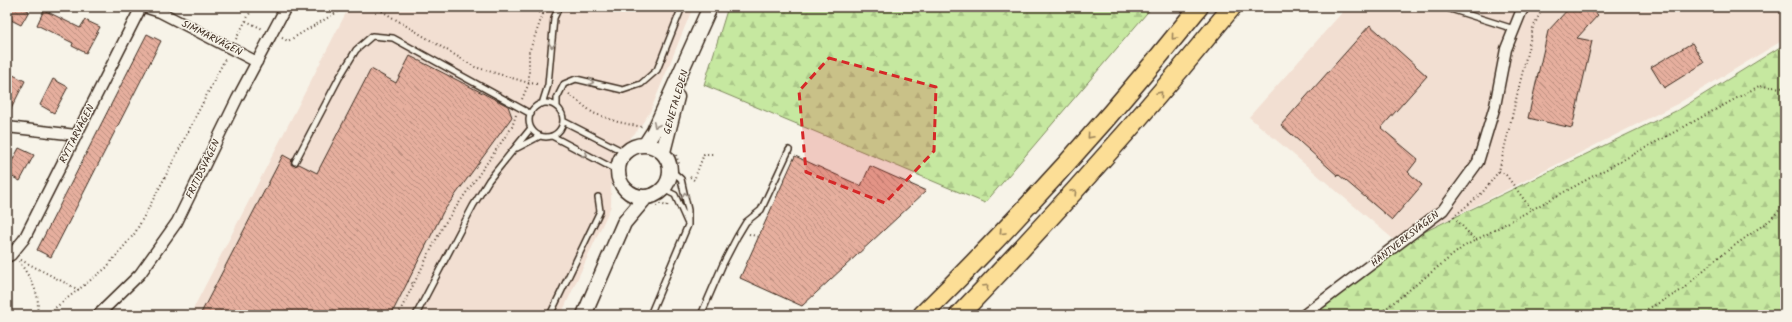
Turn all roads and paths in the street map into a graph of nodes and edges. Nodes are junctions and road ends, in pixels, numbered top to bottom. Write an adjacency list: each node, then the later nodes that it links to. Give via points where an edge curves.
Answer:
1 (142, 7): 19 (street, SIMMARVÄGEN, via 160,12); 33 (street, RYTTARVÄGEN)
2 (253, 7): 16 (path)
3 (286, 7): 18 (street, FRITIDSVÄGEN)
4 (346, 7): 18 (path, via 288,41)
5 (375, 7): 21 (path, via 475,66)
6 (530, 7): 15 (path)
7 (546, 7): 15 (path)
8 (559, 7): 22 (lane, one-way to 22, via 554,18)
9 (682, 7): 24 (lane, one-way to 9, via 564,84 576,79 622,90 641,84 657,70)
10 (710, 7): 32 (main road, GENETALEDEN)
11 (1199, 7): 71 (highway, one-way to 71, via 1062,168)
12 (1232, 7): 72 (highway, one-way to 12, via 1084,182)
13 (1444, 7): 17 (lane)
14 (1525, 7): 17 (street, HANTVERKSVÄGEN)
15 (543, 14): 21 (path, via 529,52)
16 (246, 20): 18 (path); 19 (path)
17 (1514, 29): 73 (street, HANTVERKSVÄGEN, via 1506,49 1495,106 1478,162 1443,210)
18 (273, 33): 20 (street, FRITIDSVÄGEN)
19 (231, 48): 20 (street, SIMMARVÄGEN); 61 (path, via 135,232 106,268)
20 (258, 62): 64 (street, FRITIDSVÄGEN, via 177,222 140,274)
21 (529, 83): 22 (path); 26 (path)
22 (548, 85): 25 (lane)
23 (1785, 88): 53 (path, via 1759,86)
24 (562, 89): 27 (lane, via 557,98); 32 (path, via 593,113)
25 (542, 104): 27 (lane, via 548,103); 28 (lane)
26 (519, 107): 28 (lane); 42 (lane, via 393,38 372,36 356,50 338,78); 60 (path, via 512,127 443,226)
27 (557, 107): 29 (lane)
28 (531, 114): 31 (lane)
29 (563, 121): 35 (lane, via 560,130); 40 (lane)
30 (7, 127): 33 (street)
31 (531, 128): 34 (lane); 37 (lane)
32 (660, 133): 36 (main road, GENETALEDEN, one-way to 36); 39 (main road, GENETALEDEN); 47 (path, via 676,143 674,152 680,168 687,176)
33 (76, 135): 58 (street, RYTTARVÄGEN, via 24,239)
34 (540, 136): 35 (lane); 37 (lane)
35 (552, 136): 44 (lane, one-way to 44)
36 (645, 145): 39 (main road); 40 (main road, via 634,147)
37 (516, 149): 66 (lane, via 489,180 473,206)
38 (789, 150): 70 (lane, via 761,210 746,222 737,237)
39 (663, 152): 43 (main road)
40 (626, 153): 44 (main road, via 620,161)
41 (715, 154): 46 (path, via 704,154)
42 (295, 162)
43 (671, 170): 47 (lane); 49 (main road)
44 (618, 171): 48 (main road, via 620,181)
45 (1499, 171): 53 (path, via 1506,175)
46 (694, 180)
47 (682, 183): 56 (lane, one-way to 47, via 688,210)
48 (626, 189): 51 (main road); 55 (main road)
49 (669, 192): 51 (main road, via 655,195); 51 (path, via 667,206); 56 (lane)
50 (598, 197): 67 (lane, via 600,211)
51 (650, 202): 55 (main road)
52 (1785, 204): 75 (path, via 1770,220 1716,260 1682,290)
53 (1532, 209): 57 (path)
54 (1454, 217): 57 (path)
55 (624, 224): 68 (main road)
56 (688, 225): 69 (lane)
57 (1476, 240): 74 (path, via 1462,247)
58 (7, 257)
59 (408, 281): 60 (path)
60 (414, 284): 65 (path)
61 (80, 290): 62 (path, via 18,258 38,297); 63 (path)
62 (36, 315)
63 (46, 315)
64 (98, 315)
65 (398, 315)
66 (416, 315)
67 (550, 315)
68 (584, 315)
69 (650, 315)
70 (701, 315)
71 (922, 315)
72 (959, 315)
73 (1304, 315)
74 (1378, 315)
75 (1638, 315)

